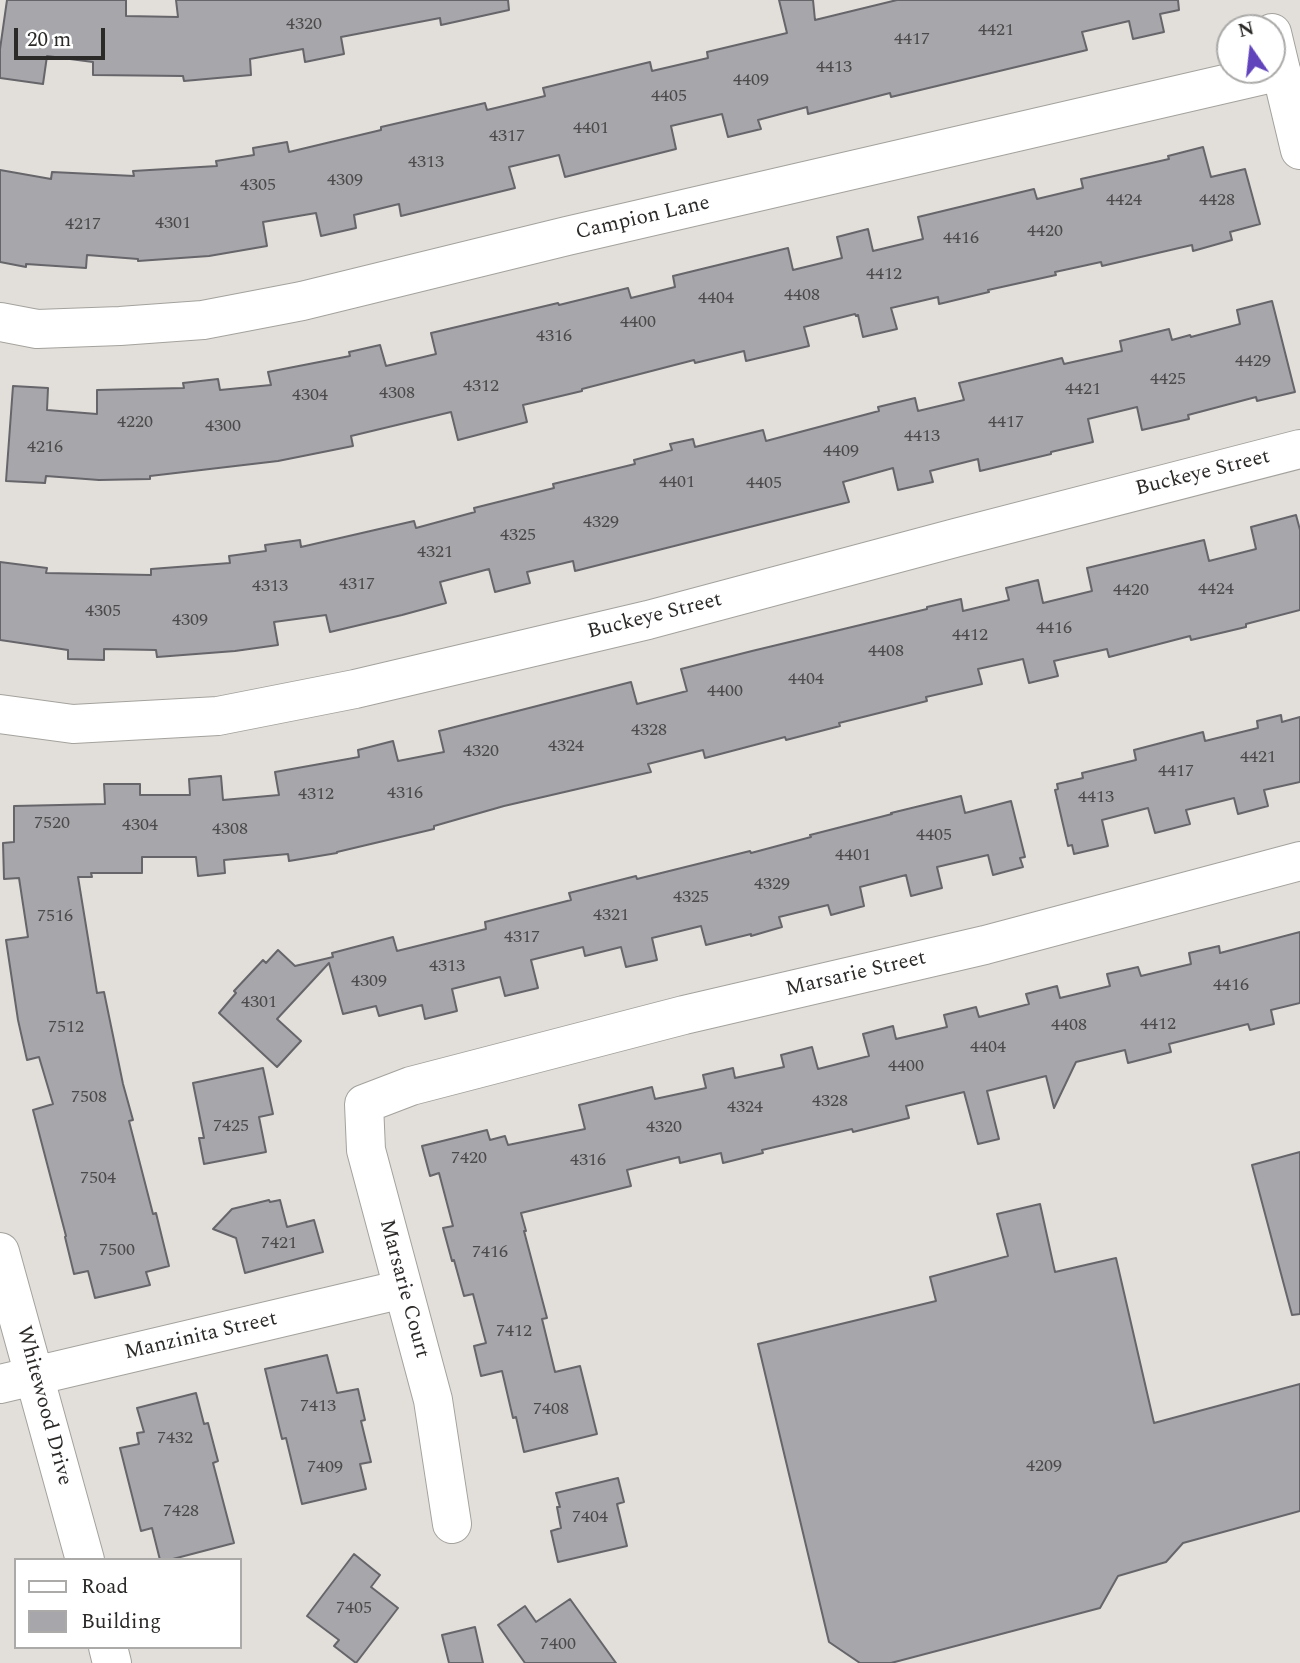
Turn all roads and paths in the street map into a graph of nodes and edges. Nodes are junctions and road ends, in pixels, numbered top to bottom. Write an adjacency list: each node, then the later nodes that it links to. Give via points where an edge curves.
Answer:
1 (1225, 84): 4 (street, Campion Lane, via 203,320 37,328)
2 (1284, 84): 3 (street)
3 (1300, 150)
4 (0, 322)
5 (1300, 449): 6 (street, Buckeye Street, via 648,620 355,689 218,716 73,724)
6 (0, 714)
7 (1300, 861): 8 (street, Marsarie Street, via 985,945 684,1015)
8 (411, 1086): 10 (street, Marsarie Court, via 364,1104 366,1150)
9 (0, 1252): 11 (street, Whitewood Drive)
10 (403, 1289): 11 (street, Manzinita Street); 12 (street, Marsarie Court, via 433,1400)
11 (18, 1380): 13 (street, Whitewood Drive)
12 (452, 1524)
13 (84, 1558)

